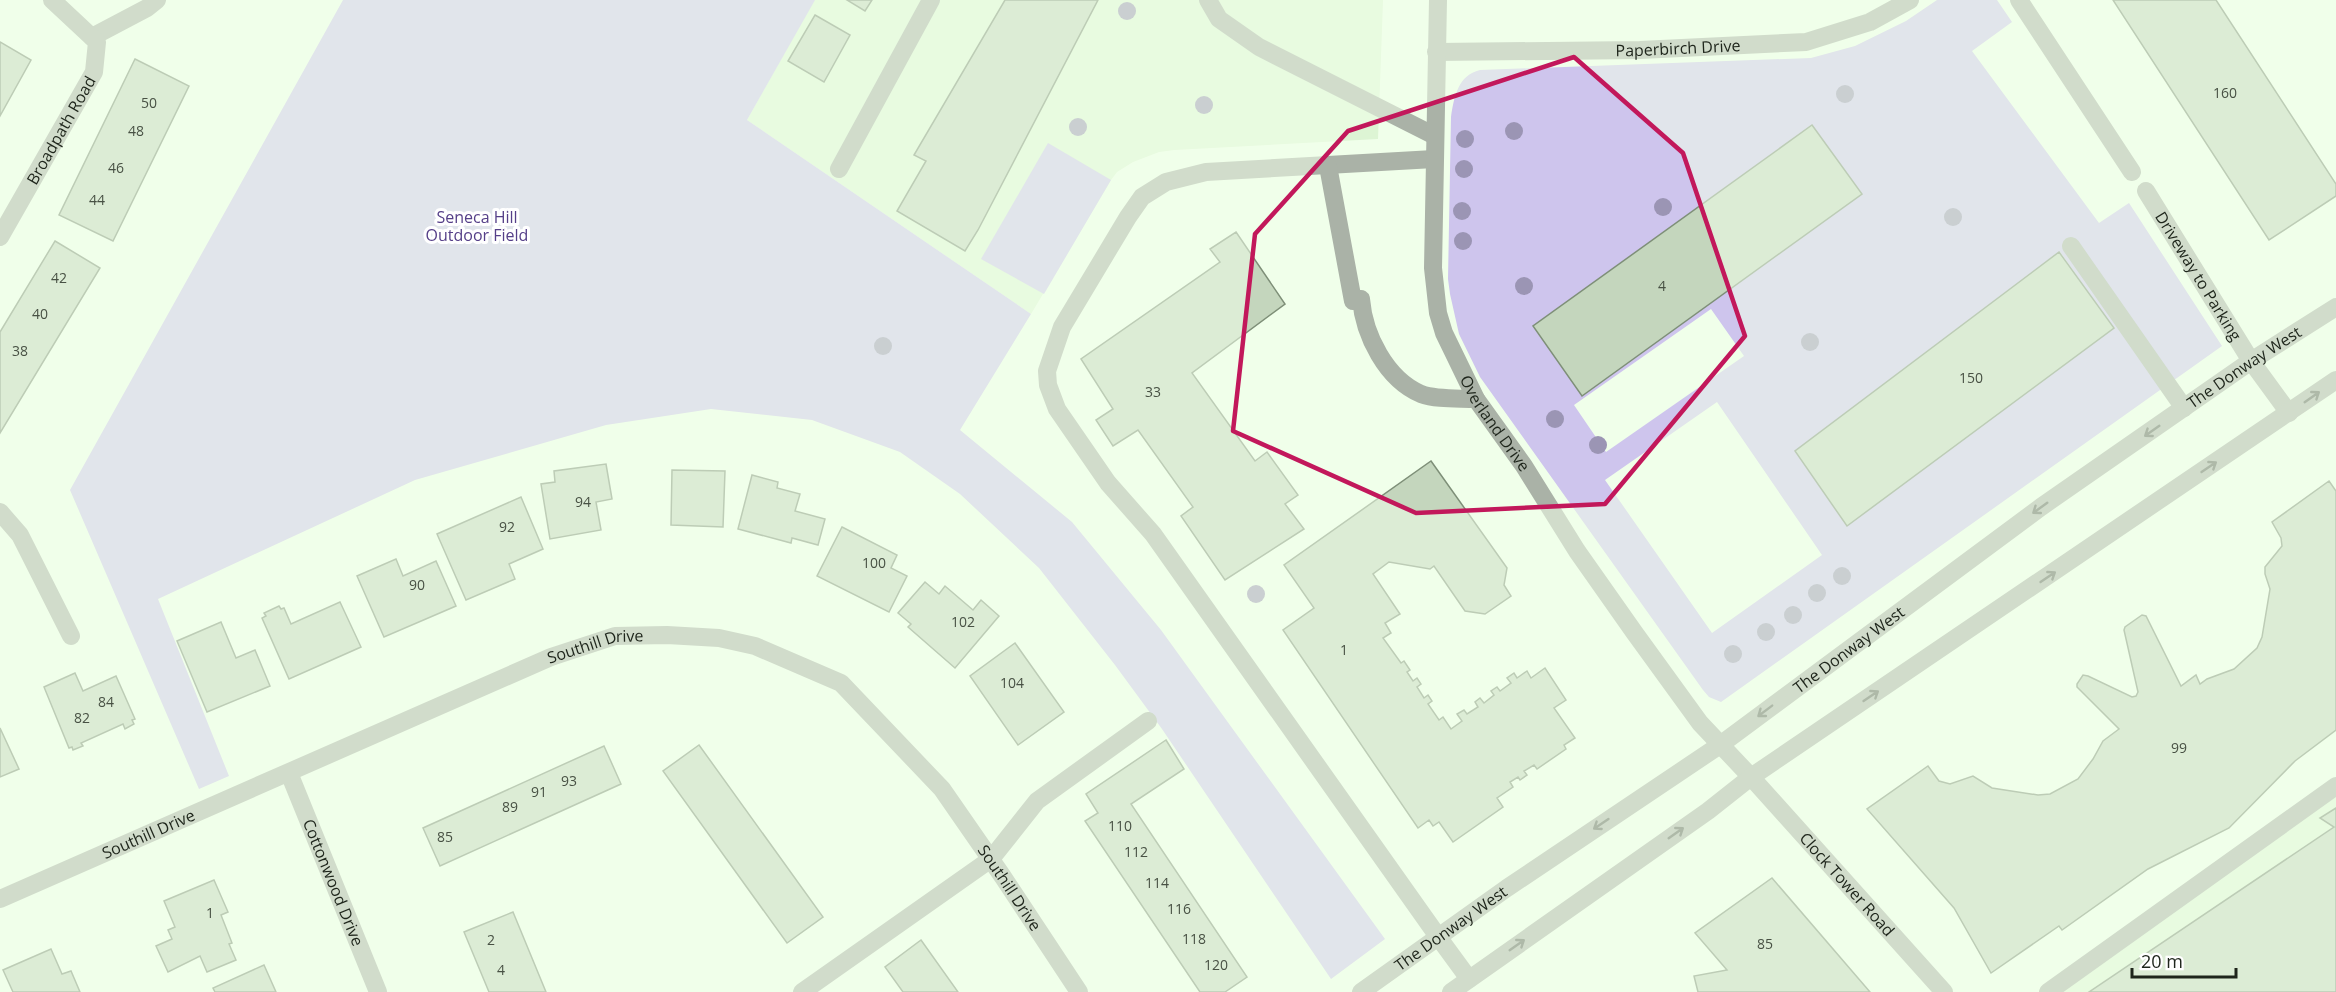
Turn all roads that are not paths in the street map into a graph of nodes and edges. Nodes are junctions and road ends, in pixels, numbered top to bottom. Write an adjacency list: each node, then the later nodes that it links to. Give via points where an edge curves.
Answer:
1 (52, 0): 8 (street)
2 (157, 0): 8 (street)
3 (931, 0): 13 (street)
4 (1208, 0): 10 (street, via 1227,26 1259,47)
5 (1438, 0): 9 (street, Overland Drive)
6 (1910, 0): 9 (street, Paperbirch Drive, via 1870,22 1806,42 1640,51)
7 (2019, 0): 14 (street)
8 (92, 37): 16 (street, Broadpath Road, via 97,42 94,72)
9 (1436, 52): 10 (street, Overland Drive)
10 (1435, 136): 11 (street, Overland Drive)
11 (1434, 159): 12 (street); 21 (street, Overland Drive, via 1433,268 1438,313)
12 (1328, 166): 21 (street, via 1353,301 1361,299 1370,336 1381,357 1419,393); 33 (street, via 1198,173 1166,182 1146,193 1062,327 1049,364 1048,385 1057,409 1108,483 1153,534)
13 (839, 169)
14 (2132, 172)
15 (2146, 191): 19 (street, Driveway to Parking)
16 (0, 237)
17 (2071, 246): 22 (street)
18 (2336, 307): 19 (street, The Donway West)
19 (2251, 361): 22 (street, The Donway West); 23 (street, Driveway to Parking)
20 (2336, 380): 23 (street, one-way to 20)
21 (1476, 399): 27 (street, Overland Drive, via 1634,633)
22 (2184, 408): 27 (street, The Donway West, one-way to 27, via 2042,507)
23 (2289, 413): 29 (street, one-way to 23)
24 (0, 512): 25 (street, via 20,535)
25 (70, 636)
26 (1148, 721): 31 (street, via 1037,801)
27 (1720, 745): 29 (street, Overland Drive); 33 (street, The Donway West, one-way to 33)
28 (289, 773): 31 (street, Southill Drive, via 551,657 615,636 719,638 755,646 841,683 942,789); 32 (street, Southill Drive); 35 (street, Cottonwood Drive)
29 (1751, 777): 34 (street, one-way to 29); 40 (street, Clock Tower Road)
30 (2336, 786): 41 (street)
31 (991, 859): 36 (street); 37 (street, Southill Drive)
32 (0, 899)
33 (1439, 938): 34 (street); 38 (street, The Donway West)
34 (1469, 979): 39 (street)
35 (378, 992)
36 (802, 992)
37 (1079, 992)
38 (1361, 992)
39 (1451, 992)
40 (1944, 992)
41 (2048, 992)

